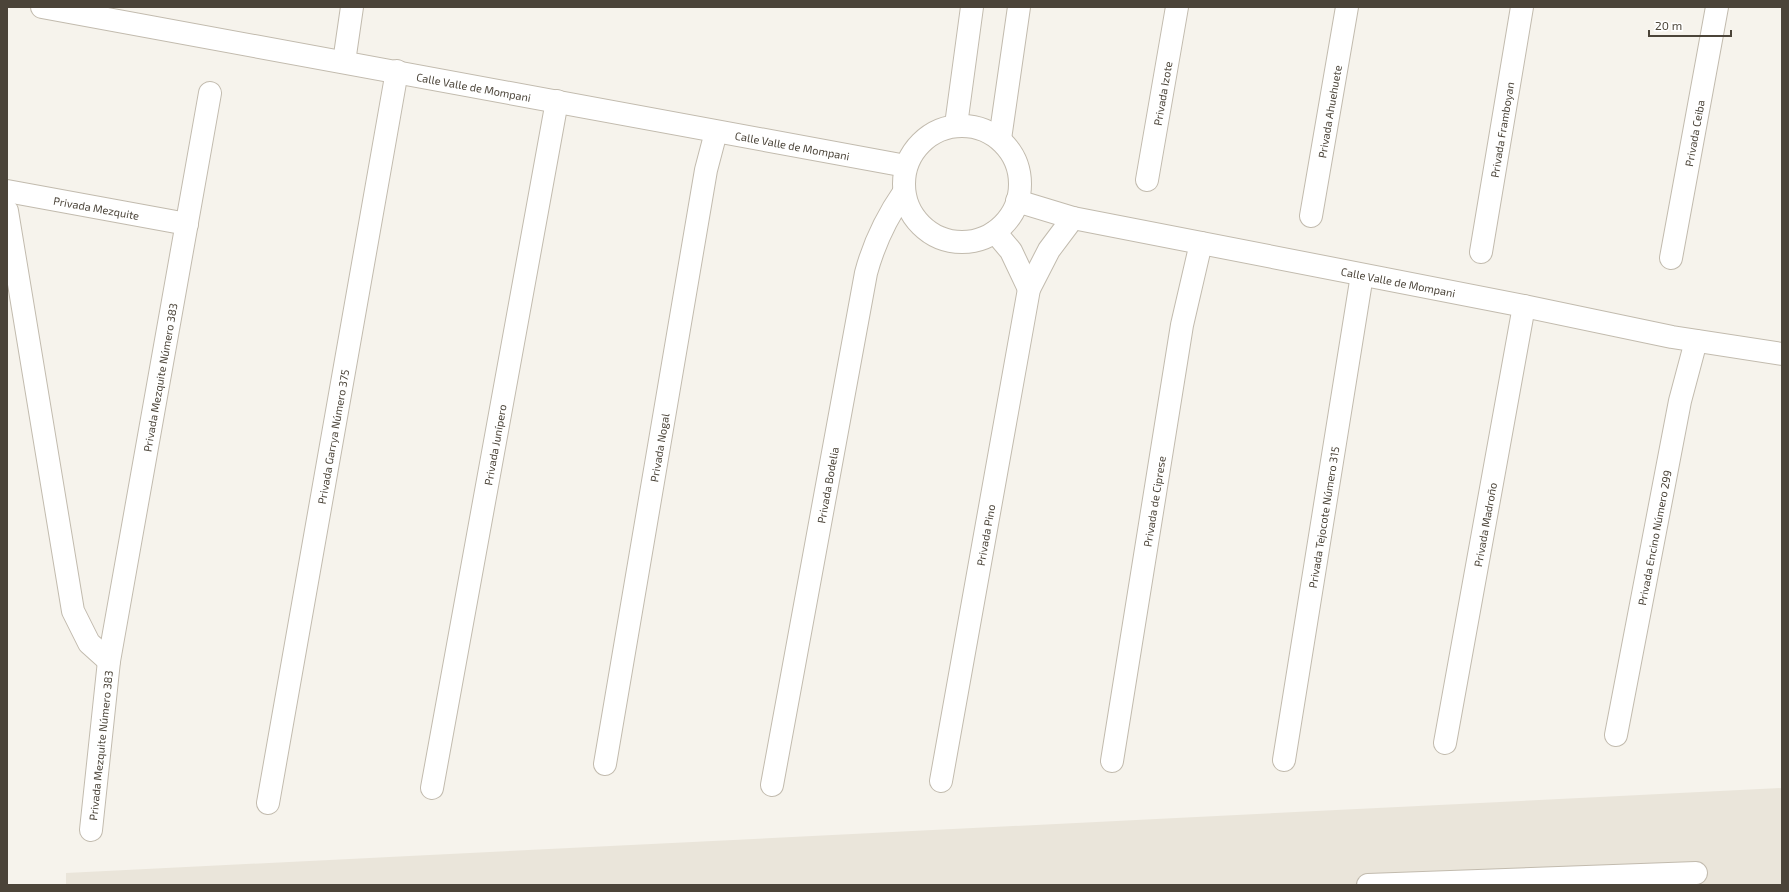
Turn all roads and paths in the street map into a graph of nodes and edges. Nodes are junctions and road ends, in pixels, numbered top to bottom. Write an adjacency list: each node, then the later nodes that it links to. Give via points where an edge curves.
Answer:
1 (42, 7): 9 (street, Calle Valle de Mompani)
2 (352, 7): 9 (street)
3 (972, 7): 13 (street)
4 (1019, 7): 15 (street)
5 (1177, 7): 17 (street, Privada Izote)
6 (1347, 7): 22 (street, Privada Ahuehuete)
7 (1522, 7): 27 (street, Privada Framboyan)
8 (1717, 7): 28 (street, Privada Ceiba)
9 (344, 62): 10 (street, Calle Valle de Mompani)
10 (397, 71): 12 (street, Calle Valle de Mompani); 43 (street, Privada Garrya Número 375)
11 (210, 93): 24 (street, Privada Mezquite Número 383)
12 (557, 101): 14 (street, Calle Valle de Mompani); 42 (street, Privada Junípero)
13 (956, 125): 15 (street, via 980,128); 16 (street, via 934,132 917,146)
14 (716, 132): 16 (street, Calle Valle de Mompani); 39 (street, Privada Nogal, via 706,170)
15 (1000, 139): 20 (street, via 1014,157 1020,179)
16 (906, 166): 19 (street)
17 (1147, 180)
18 (7, 191): 24 (street, Privada Mezquite)
19 (904, 192): 25 (street, via 912,214 928,232 949,241 973,241); 41 (street, Privada Bodelia, via 879,232 866,273)
20 (1017, 201): 23 (street, Calle Valle de Mompani); 25 (street, via 1008,219)
21 (7, 211): 34 (street, Privada Mezquite Número 383, via 73,611 89,643)
22 (1311, 216)
23 (1073, 218): 26 (street, Calle Valle de Mompani); 30 (street, Privada Pino, via 1048,250)
24 (187, 224): 34 (street, Privada Mezquite Número 383)
25 (995, 232): 30 (street, via 1011,251)
26 (1201, 243): 29 (street, Calle Valle de Mompani); 37 (street, Privada de Ciprese, via 1182,326)
27 (1481, 252)
28 (1671, 258)
29 (1362, 275): 31 (street, Calle Valle de Mompani); 38 (street, Privada Tejocote Número 315)
30 (1030, 288): 40 (street, Privada Pino)
31 (1524, 306): 32 (street, Calle Valle de Mompani); 36 (street, Privada Madroño)
32 (1696, 341): 33 (street, Calle Valle de Mompani); 35 (street, Privada Encino Número 299, via 1680,401)
33 (1782, 354)
34 (109, 661): 44 (street, Privada Mezquite Número 383)
35 (1616, 735)
36 (1445, 743)
37 (1112, 760)
38 (1284, 760)
39 (605, 764)
40 (941, 781)
41 (772, 785)
42 (432, 788)
43 (268, 803)
44 (91, 830)
45 (1696, 873): 46 (street)
46 (1368, 885)

